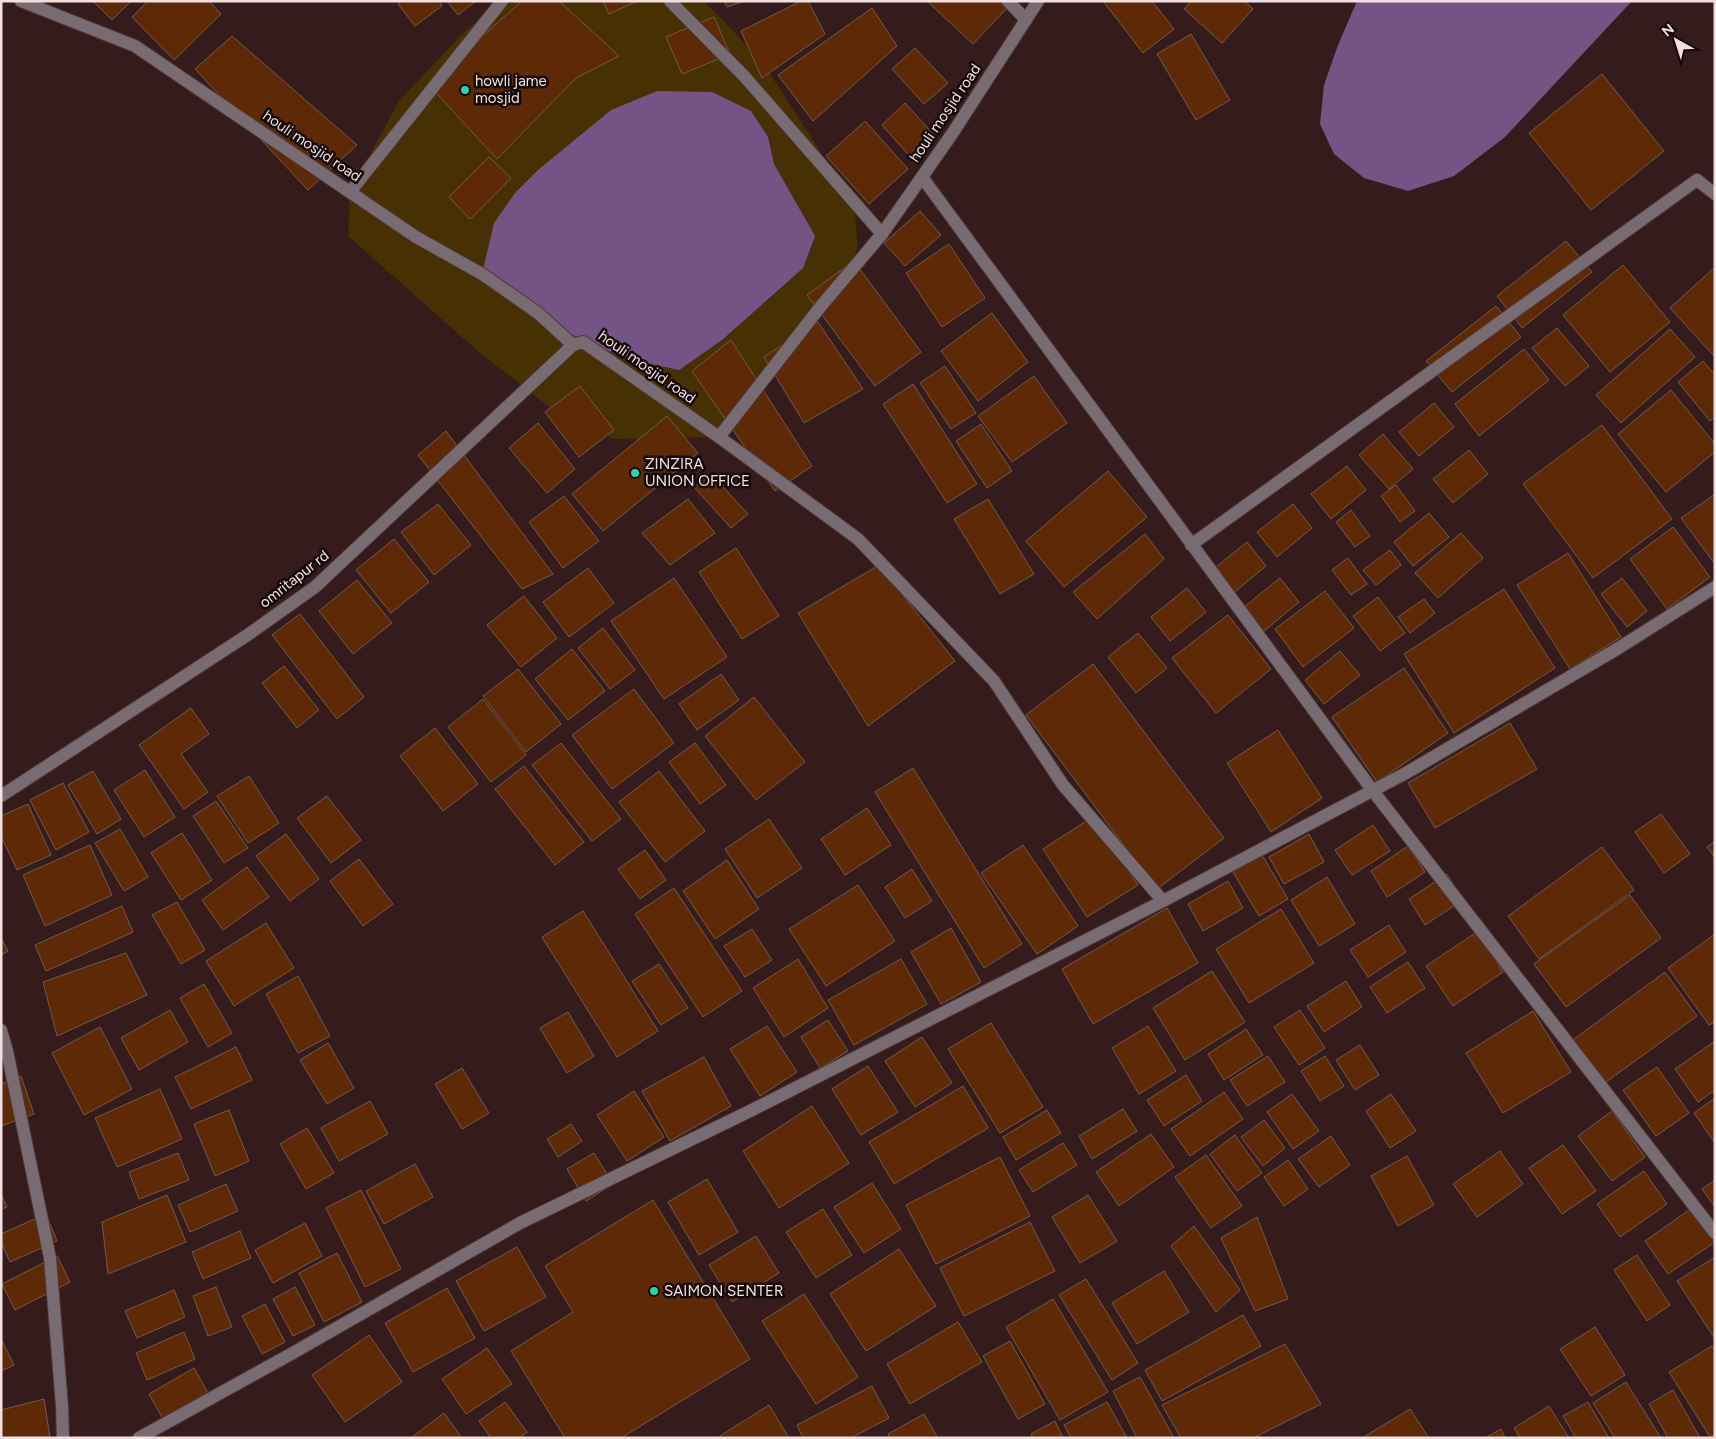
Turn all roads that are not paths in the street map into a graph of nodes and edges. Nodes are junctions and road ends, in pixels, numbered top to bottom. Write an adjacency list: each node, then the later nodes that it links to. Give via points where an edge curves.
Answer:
1 (22, 1): 8 (street, houli mosjid road, via 135,46)
2 (502, 1): 8 (street)
3 (670, 1): 10 (street, via 744,76)
4 (1008, 1): 6 (street)
5 (1038, 1): 6 (street, houli mosjid road)
6 (1026, 20): 7 (street, houli mosjid road)
7 (922, 177): 10 (street, houli mosjid road); 13 (street)
8 (350, 192): 11 (street, houli mosjid road, via 416,237 482,274 538,313)
9 (1715, 194): 13 (street, via 1697,180)
10 (882, 234): 12 (street, houli mosjid road)
11 (573, 345): 12 (street, houli mosjid road, via 583,342); 16 (street, omritapur rd, via 315,587 249,634)
12 (719, 437): 17 (street, via 858,539 994,681 1062,785)
13 (1191, 544): 15 (street)
14 (1715, 587): 15 (street, via 1609,654)
15 (1373, 791): 17 (street); 19 (street)
16 (1, 796)
17 (1163, 901): 21 (street, via 520,1223)
18 (1, 1030): 20 (street, via 50,1258)
19 (1715, 1233)
20 (63, 1438)
21 (139, 1438)

